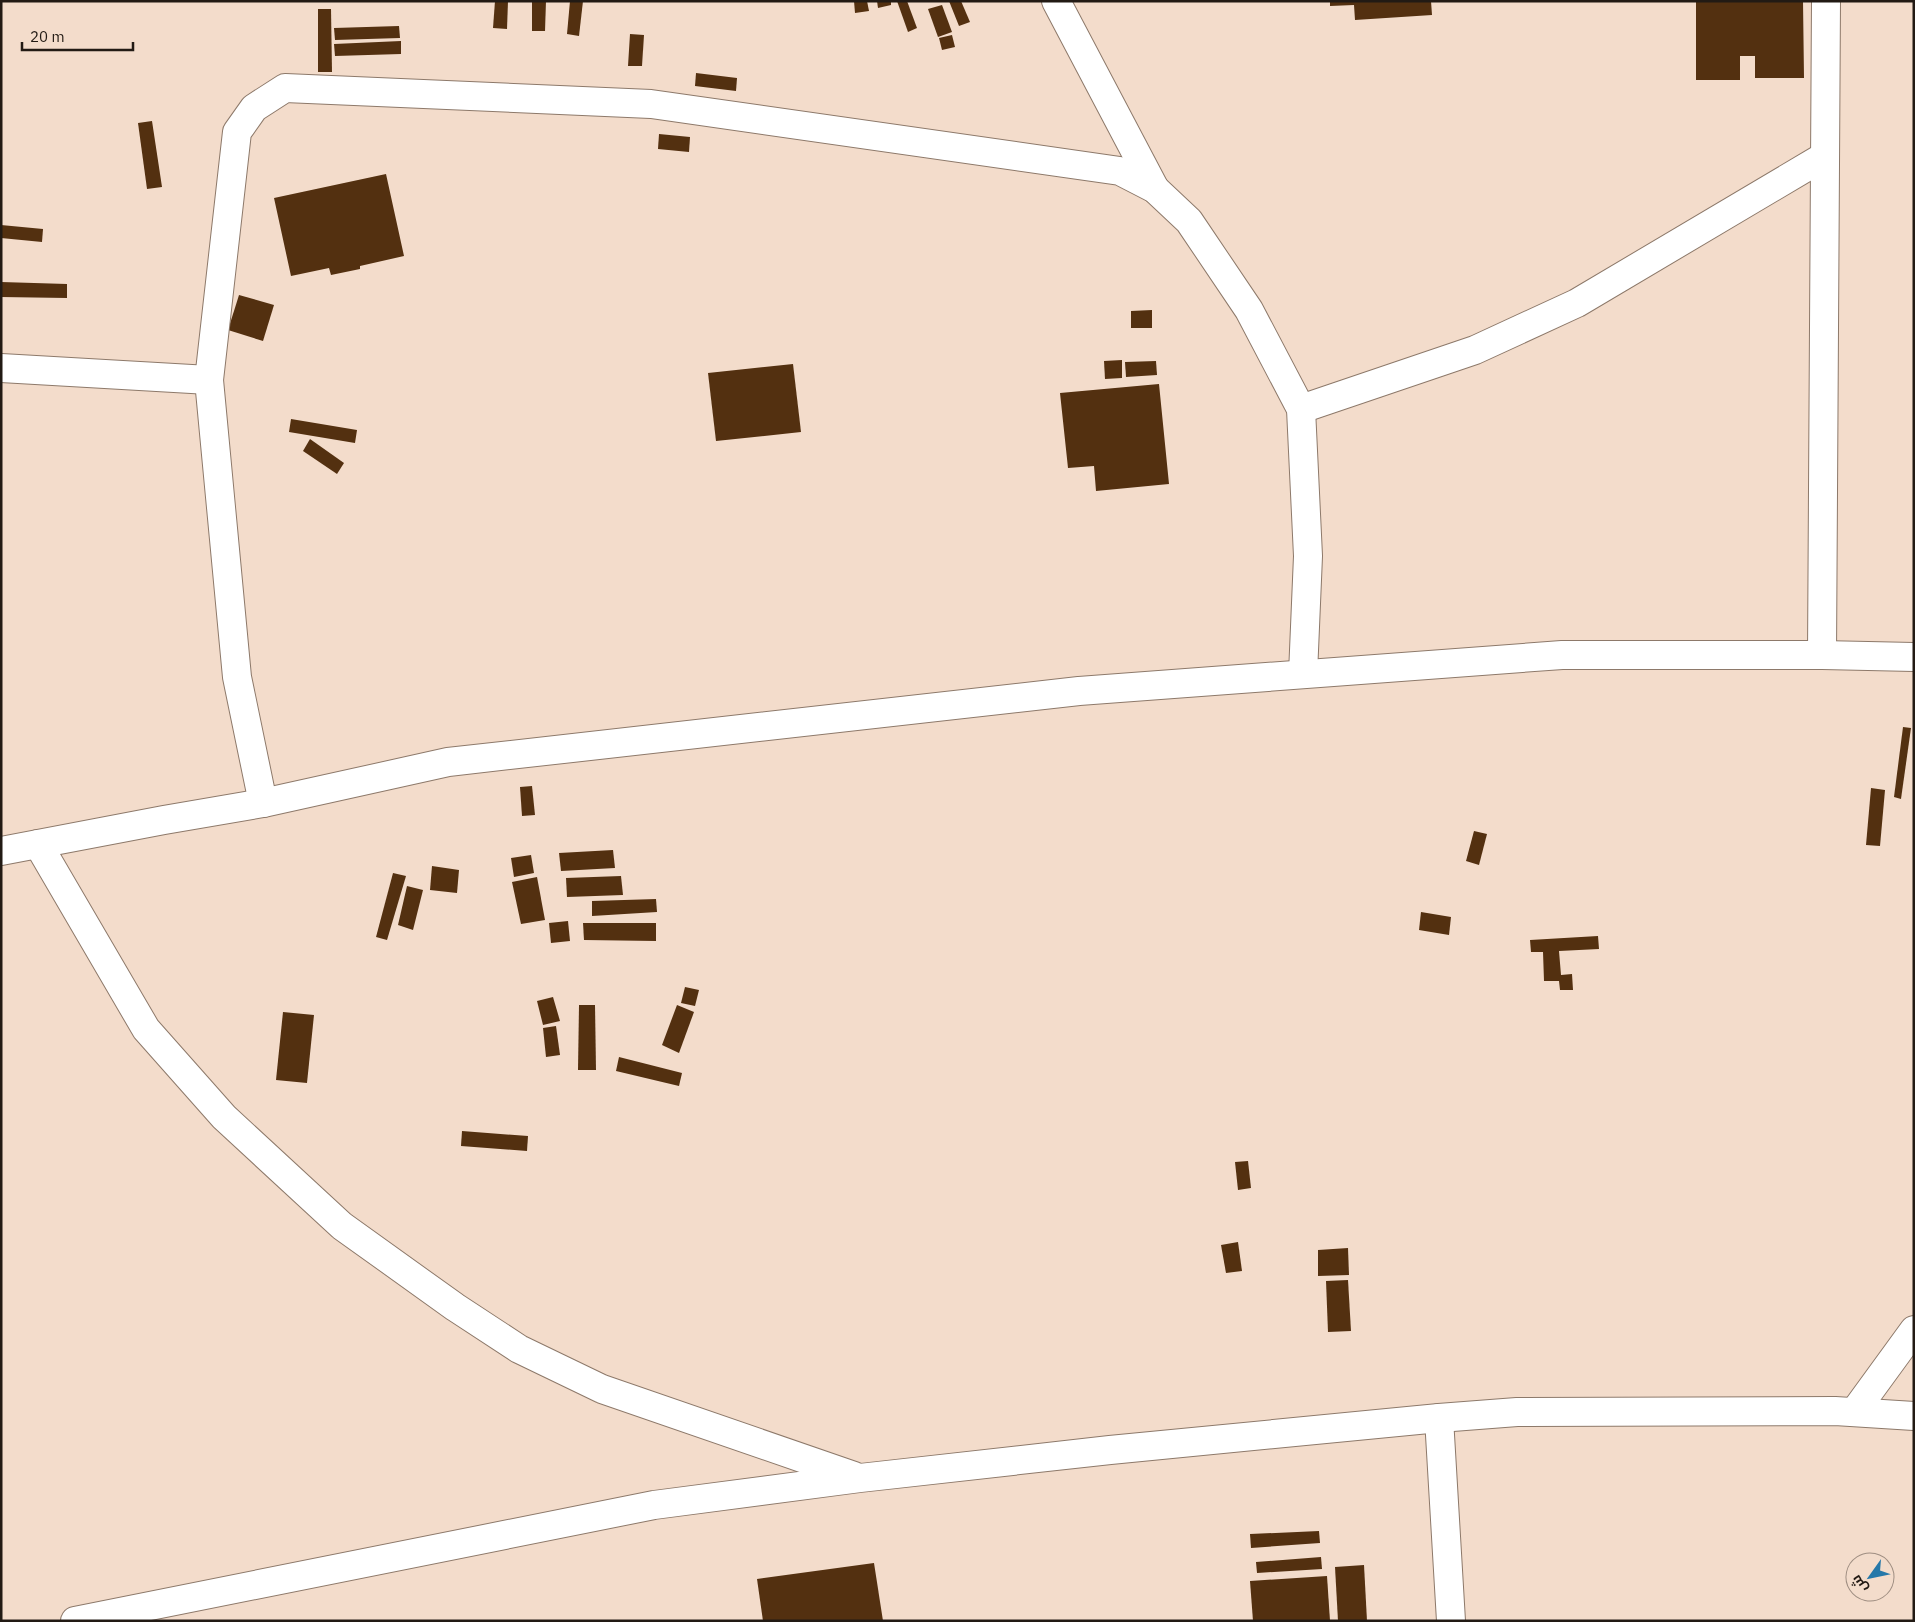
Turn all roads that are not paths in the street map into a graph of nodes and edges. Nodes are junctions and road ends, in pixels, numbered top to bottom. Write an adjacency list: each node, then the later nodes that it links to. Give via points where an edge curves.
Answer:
1 (1056, 1): 4 (lane)
2 (1826, 1): 3 (lane)
3 (1825, 156): 7 (lane, via 1577,302 1475,350); 8 (lane)
4 (1155, 189): 6 (lane, via 1120,171 652,104 285,88 254,108 237,132); 7 (lane, via 1189,222 1250,310)
5 (1, 368): 6 (lane)
6 (209, 380): 11 (lane, via 237,677)
7 (1301, 409): 10 (lane, via 1308,556)
8 (1822, 655): 9 (lane); 10 (lane, via 1562,655)
9 (1914, 657)
10 (1303, 674): 11 (lane, via 1080,691 448,762)
11 (264, 803): 12 (lane)
12 (38, 844): 13 (lane); 18 (lane, via 146,1029 224,1117 342,1226 519,1350 602,1389)
13 (1, 852)
14 (1914, 1330): 15 (lane)
15 (1854, 1412): 16 (lane); 17 (lane, via 1517,1412)
16 (1914, 1416)
17 (1439, 1418): 18 (lane); 20 (lane)
18 (860, 1478): 19 (lane, via 654,1505)
19 (75, 1621)
20 (1451, 1621)

